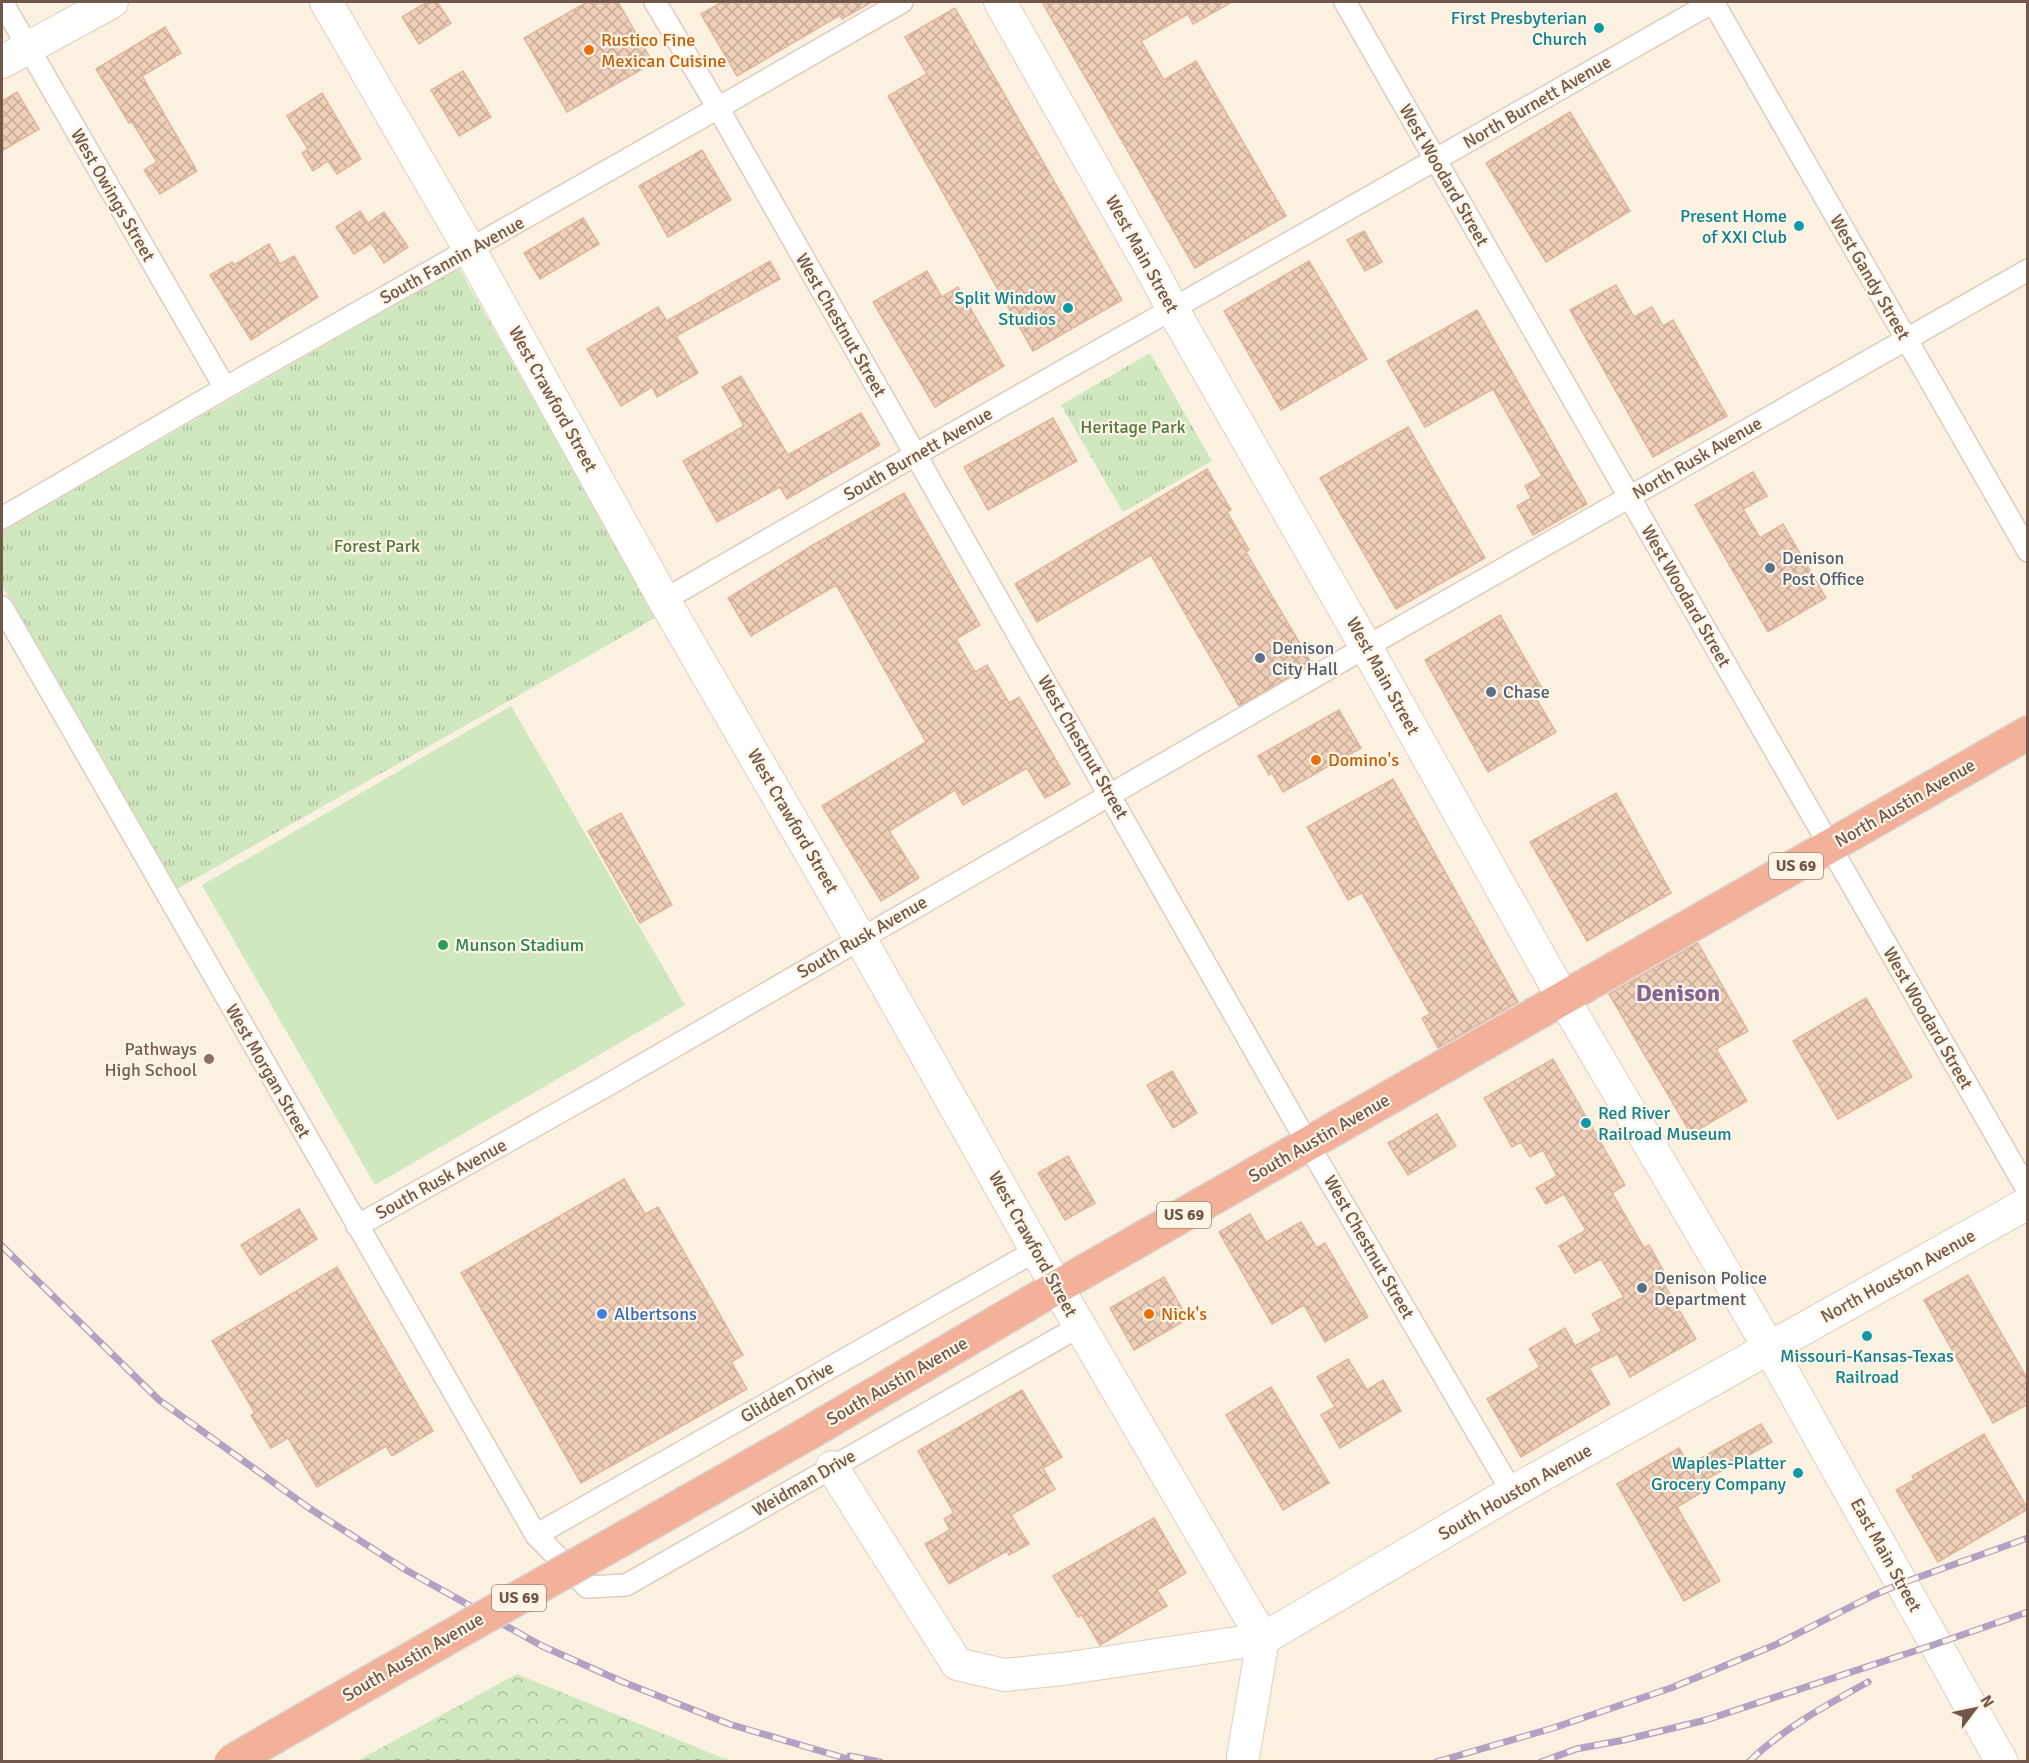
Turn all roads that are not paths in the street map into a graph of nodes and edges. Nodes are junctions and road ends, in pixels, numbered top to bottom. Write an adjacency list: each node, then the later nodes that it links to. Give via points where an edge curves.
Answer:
1 (2, 2): 9 (street, West Owings Street)
2 (112, 2): 9 (main road)
3 (326, 2): 12 (main road, West Crawford Street)
4 (655, 2): 10 (street, West Chestnut Street)
5 (902, 2): 10 (street, South Fannin Avenue)
6 (1000, 2): 14 (main road, West Main Street)
7 (1345, 2): 11 (street, West Woodard Street)
8 (1713, 2): 11 (street, North Burnett Avenue); 15 (street, West Gandy Street)
9 (15, 55): 16 (street, West Owings Street)
10 (718, 108): 12 (street, South Fannin Avenue); 17 (street, West Chestnut Street)
11 (1436, 160): 14 (street, North Burnett Avenue); 18 (street, West Woodard Street)
12 (470, 250): 16 (street, South Fannin Avenue); 21 (main road, West Crawford Street)
13 (2028, 270): 15 (street, North Rusk Avenue)
14 (1173, 310): 17 (street, South Burnett Avenue); 23 (main road, West Main Street)
15 (1906, 339): 18 (street, North Rusk Avenue); 20 (street, West Gandy Street)
16 (225, 388): 19 (street, South Fannin Avenue)
17 (915, 455): 21 (street, South Burnett Avenue); 25 (street, West Chestnut Street)
18 (1629, 497): 23 (street, North Rusk Avenue); 26 (street, West Woodard Street)
19 (2, 518)
20 (2028, 551)
21 (664, 600): 27 (main road, West Crawford Street)
22 (2, 607): 32 (street, West Morgan Street)
23 (1366, 647): 25 (street, South Rusk Avenue); 28 (main road, West Main Street)
24 (2028, 733): 26 (highway, North Austin Avenue / US 69)
25 (1111, 796): 27 (street, South Rusk Avenue); 29 (street, West Chestnut Street)
26 (1830, 847): 28 (highway, North Austin Avenue / US 69); 30 (street, West Woodard Street)
27 (860, 938): 32 (street, South Rusk Avenue); 33 (main road, West Crawford Street)
28 (1563, 998): 29 (highway, South Austin Avenue / US 69); 36 (main road, West Main Street)
29 (1308, 1144): 34 (highway, South Austin Avenue / US 69); 38 (street, West Chestnut Street)
30 (2028, 1191)
31 (2028, 1203): 36 (main road, North Houston Avenue)
32 (357, 1226): 39 (street, West Morgan Street)
33 (1037, 1250): 34 (main road, West Crawford Street); 39 (street, Glidden Drive)
34 (1057, 1287): 35 (main road, West Crawford Street); 42 (highway, South Austin Avenue / US 69, bridge, via 548,1583)
35 (1080, 1326): 37 (street, Weidman Drive); 40 (main road, West Crawford Street)
36 (1770, 1349): 38 (main road, South Houston Avenue); 43 (main road, East Main Street)
37 (832, 1467): 39 (street, Weidman Drive, via 626,1585 587,1587); 40 (main road, via 957,1664 1004,1675)
38 (1512, 1492): 40 (main road, South Houston Avenue)
39 (536, 1534)
40 (1263, 1639): 41 (main road)
41 (1243, 1757)
42 (231, 1761)
43 (2002, 1761)

